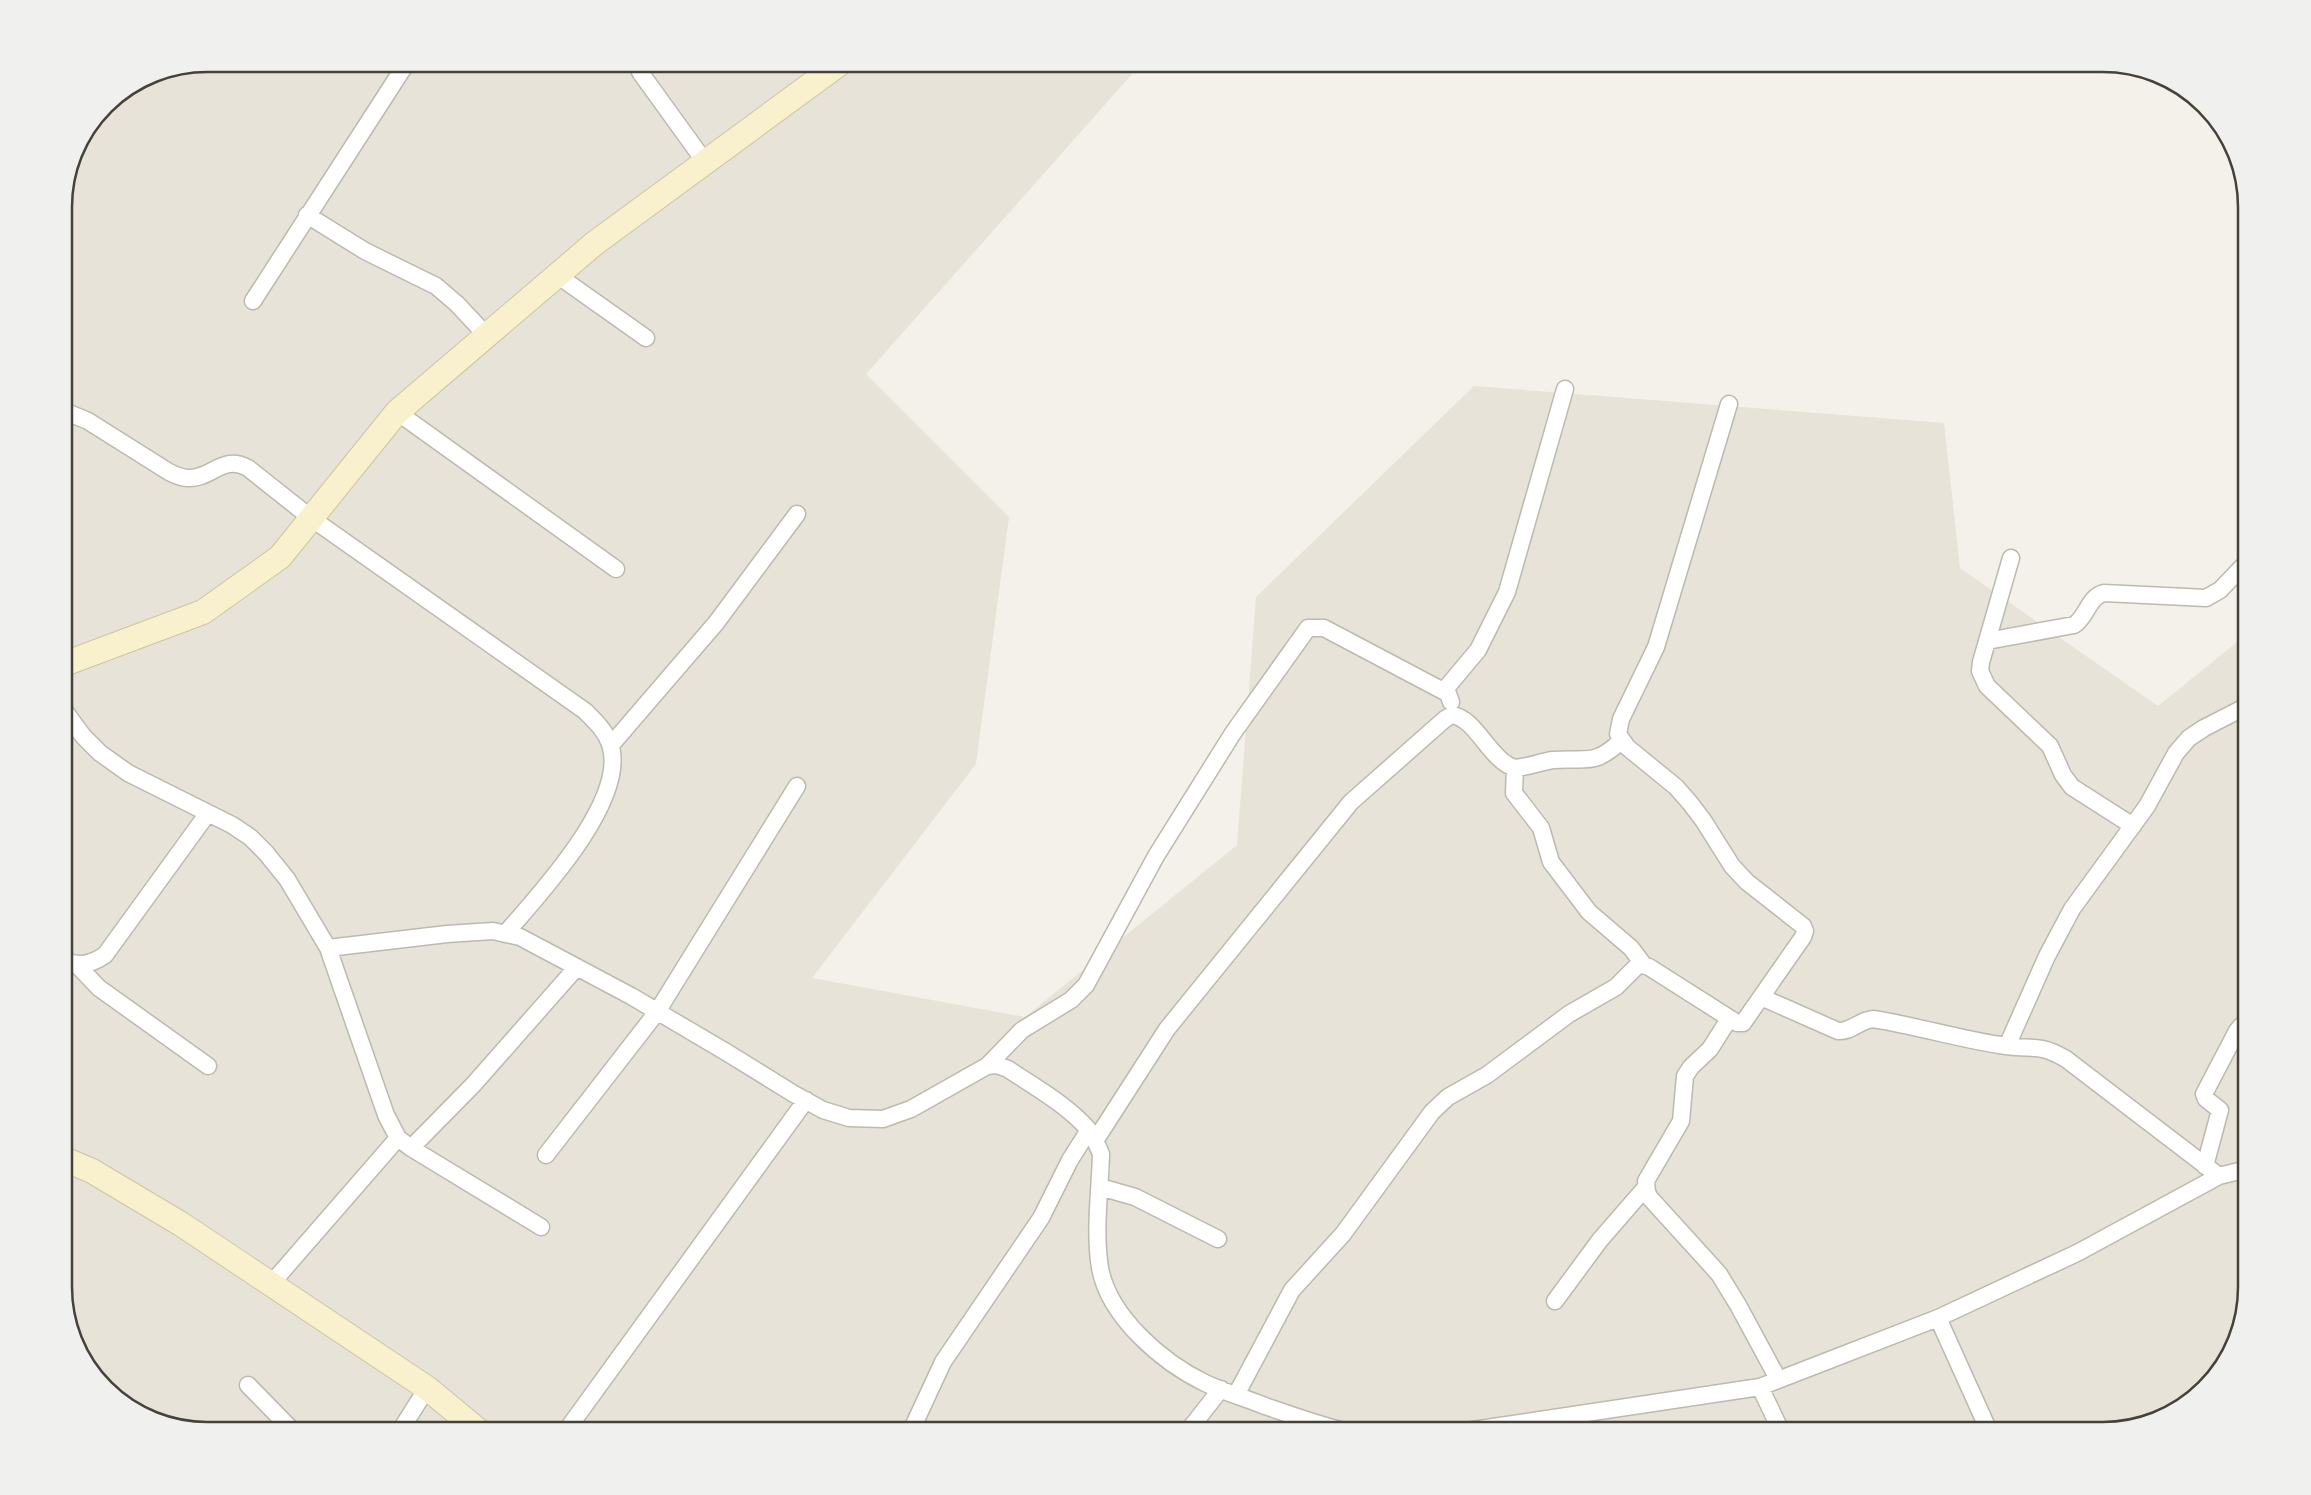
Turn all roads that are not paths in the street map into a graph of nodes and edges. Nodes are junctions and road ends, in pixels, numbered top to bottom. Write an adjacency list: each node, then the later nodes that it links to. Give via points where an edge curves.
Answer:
1 (401, 72): 5 (street)
2 (640, 72): 4 (street)
3 (819, 72): 4 (main road)
4 (705, 162): 6 (main road, via 594,243)
5 (307, 215): 7 (street); 8 (street, via 365,251 436,286)
6 (557, 275): 8 (main road); 9 (street)
7 (253, 302)
8 (486, 336): 12 (main road)
9 (646, 338)
10 (1565, 389): 21 (street, via 1507,592 1478,650 1447,687)
11 (1729, 404): 25 (street, via 1656,647 1618,728)
12 (397, 412): 15 (main road); 17 (street)
13 (73, 415): 15 (street, via 181,478 200,476 223,465 240,464)
14 (797, 514): 26 (street, via 716,623)
15 (311, 518): 20 (main road, via 280,557 203,612); 26 (street, via 585,711 598,723)
16 (2011, 558): 19 (street)
17 (616, 569)
18 (2238, 571): 19 (street, via 2220,590 2206,598 2104,593 2095,597 2074,625)
19 (1987, 641): 30 (street, via 1980,672 1987,686 2050,746 2072,787)
20 (73, 661)
21 (1447, 693): 23 (street); 43 (street, via 1324,628 1308,628 1238,726 1161,848 1086,985 1071,1000 1022,1030)
22 (2238, 711): 30 (street, via 2204,728 2182,745)
23 (1457, 716): 27 (street, via 1503,762); 45 (street, via 1445,719 1351,802 1167,1029)
24 (73, 722): 29 (street, via 83,736 128,773)
25 (1621, 741): 27 (street, via 1596,759 1553,760); 37 (street, via 1676,788 1747,882 1804,928 1803,937)
26 (610, 745): 31 (street, via 613,758 611,777 598,809 558,874)
27 (1515, 768): 34 (street, via 1514,793 1542,828 1551,862 1593,918 1627,945)
28 (797, 786): 38 (street)
29 (208, 813): 32 (street, via 250,836 266,852 287,879); 33 (street, via 105,955 94,962)
30 (2133, 826): 41 (street, via 2072,909)
31 (505, 934): 32 (street, via 493,931 447,934); 36 (street, via 520,937)
32 (328, 948): 46 (street, via 386,1115)
33 (73, 963)
34 (1643, 964): 39 (street); 63 (street, via 1616,987 1569,1014 1487,1075 1448,1097 1432,1112 1343,1234 1292,1290)
35 (73, 966): 42 (street)
36 (576, 967): 38 (street); 46 (street, via 473,1085)
37 (1761, 997): 39 (street, via 1743,1023); 41 (street, via 1838,1031 1849,1030 1873,1019)
38 (657, 1012): 44 (street); 47 (street)
39 (1729, 1019): 53 (street, via 1710,1049 1688,1071 1681,1121 1649,1174)
40 (2238, 1030): 49 (street, via 2204,1094 2220,1110)
41 (2007, 1046): 49 (street, via 2033,1046 2066,1059)
42 (208, 1066)
43 (987, 1066): 44 (street, via 912,1109 883,1119 849,1118 823,1110); 45 (street, via 1008,1069 1062,1107)
44 (806, 1100): 67 (street)
45 (1092, 1135): 52 (street, via 1101,1154); 68 (street, via 1070,1160 1041,1218 943,1362)
46 (405, 1143): 54 (street); 56 (street)
47 (546, 1155)
48 (73, 1163): 56 (main road, via 181,1224)
49 (2205, 1166): 51 (street)
50 (2238, 1171): 51 (street)
51 (2218, 1176): 58 (street, via 2077,1253)
52 (1100, 1186): 55 (street, via 1135,1197); 63 (street, via 1100,1269 1116,1307 1134,1330 1164,1357 1204,1383)
53 (1646, 1187): 57 (street, via 1600,1240); 59 (street, via 1650,1198 1719,1274)
54 (541, 1227)
55 (1218, 1239)
56 (271, 1284): 62 (main road)
57 (1555, 1301)
58 (1938, 1318): 59 (street); 73 (street)
59 (1778, 1379): 61 (street)
60 (248, 1385): 64 (street)
61 (1760, 1386): 71 (street); 72 (street)
62 (427, 1388): 65 (street); 66 (main road)
63 (1229, 1392): 69 (street); 70 (street)
64 (284, 1422)
65 (406, 1422)
66 (468, 1422)
67 (573, 1422)
68 (915, 1422)
69 (1197, 1422)
70 (1308, 1422)
71 (1525, 1422)
72 (1778, 1422)
73 (1985, 1422)

